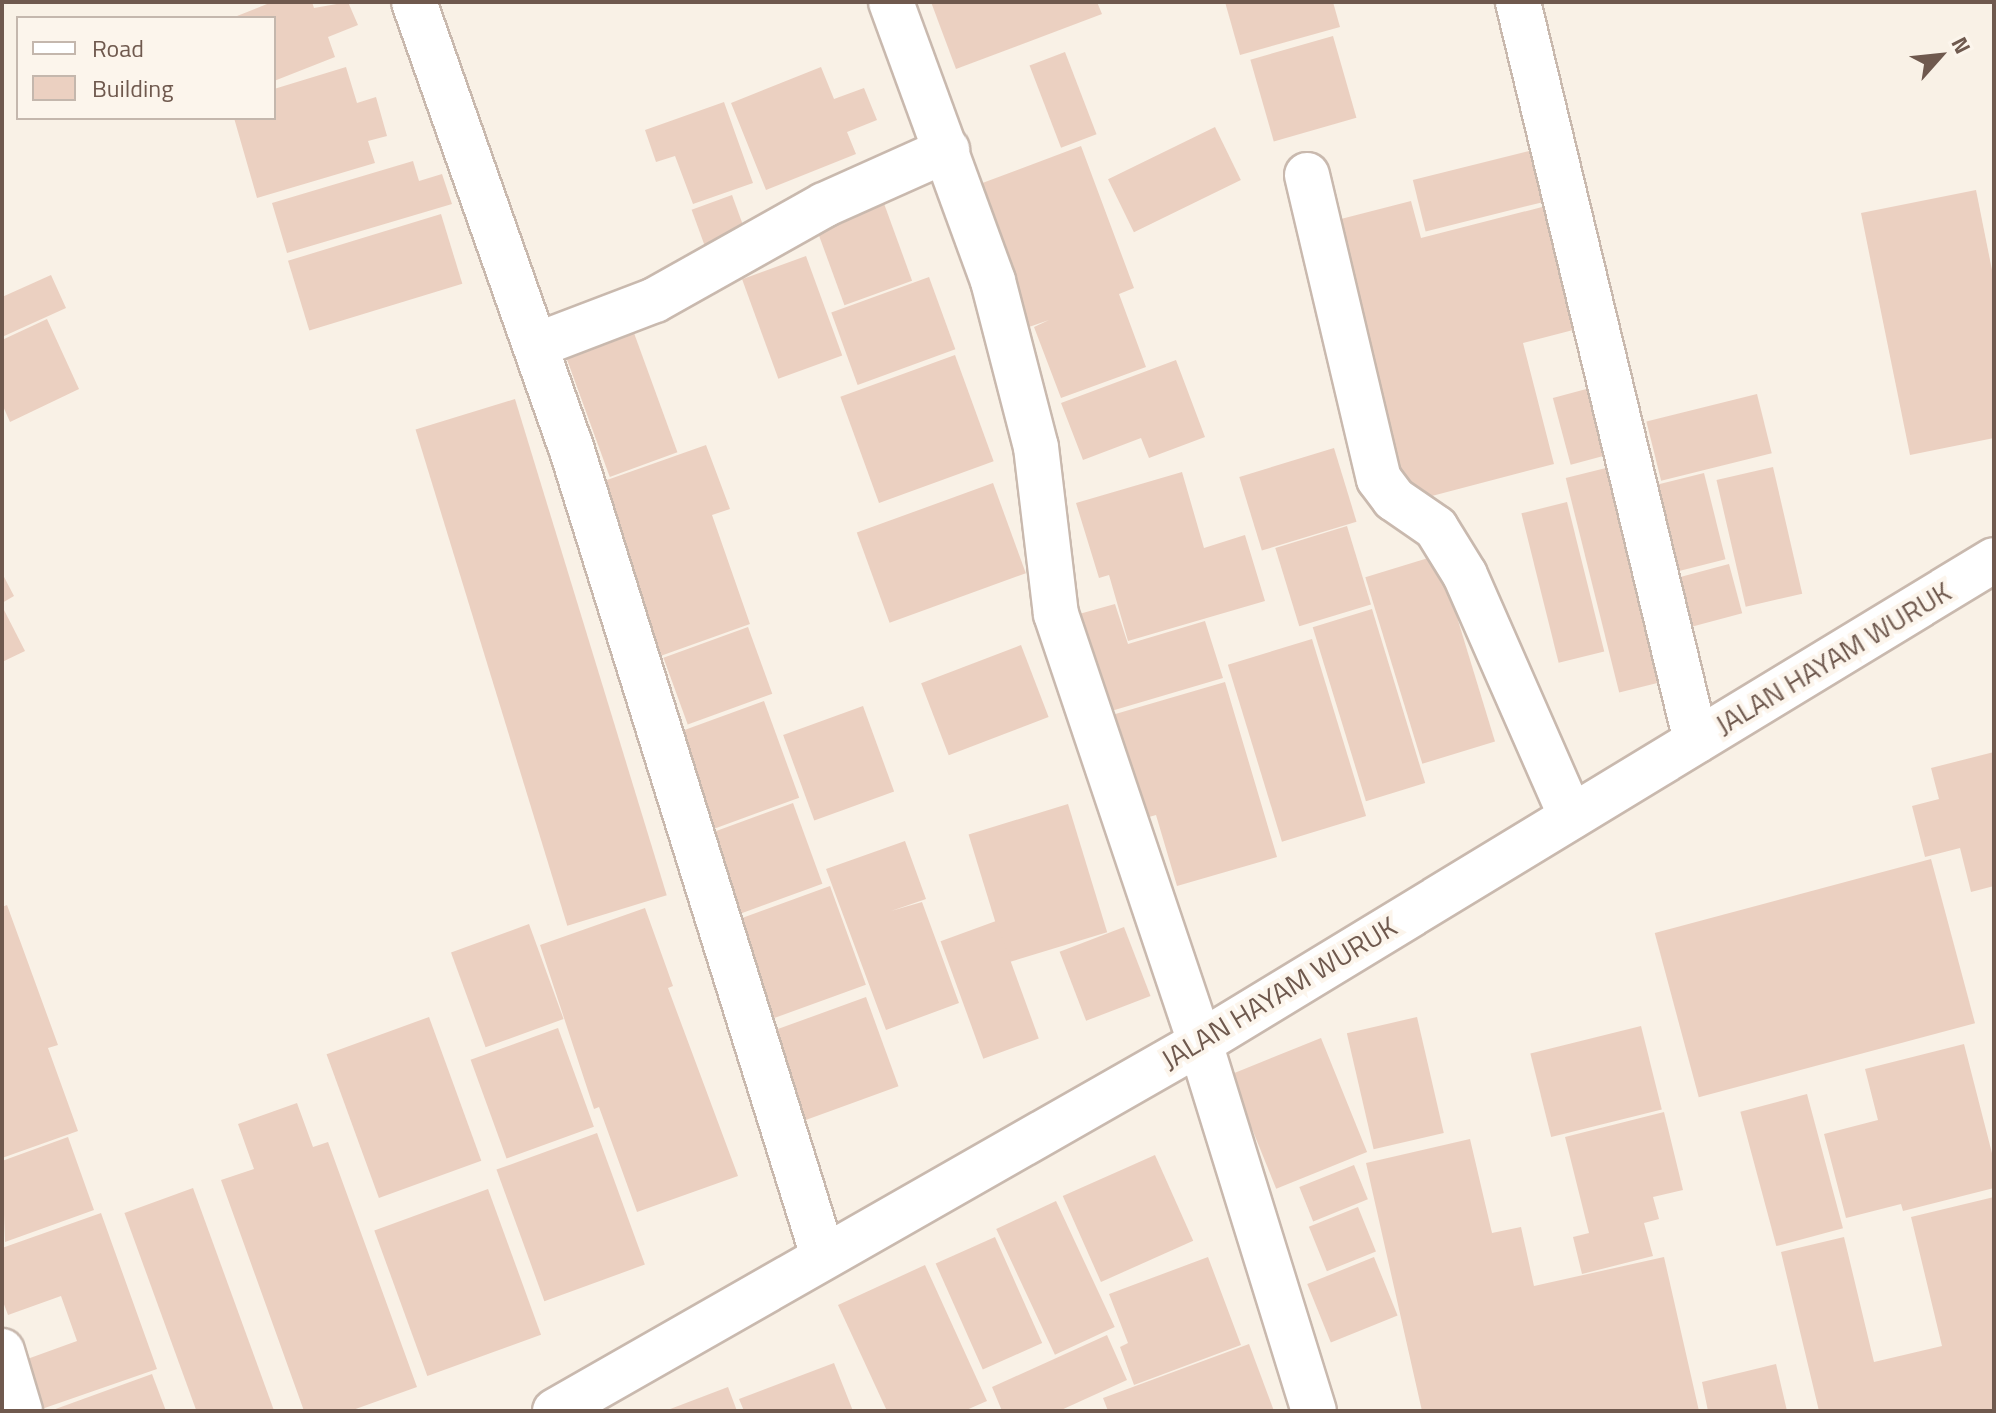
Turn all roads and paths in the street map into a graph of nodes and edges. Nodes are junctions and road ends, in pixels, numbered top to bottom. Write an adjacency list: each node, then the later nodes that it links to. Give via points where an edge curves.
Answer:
1 (414, 2): 6 (street)
2 (891, 2): 4 (street)
3 (1518, 2): 8 (street)
4 (947, 150): 6 (street, via 824,205 655,300); 10 (street, via 993,281 1036,447 1056,614)
5 (1307, 175): 9 (street, via 1379,479 1394,499 1436,528 1465,575)
6 (537, 345): 11 (street)
7 (1994, 560): 8 (street, JALAN HAYAM WURUK)
8 (1696, 741): 9 (street, JALAN HAYAM WURUK)
9 (1571, 817): 10 (street, JALAN HAYAM WURUK)
10 (1200, 1043): 11 (street, JALAN HAYAM WURUK); 15 (street)
11 (823, 1256): 14 (street, JALAN HAYAM WURUK)
12 (2, 1351): 13 (street)
13 (20, 1411)
14 (555, 1411)
15 (1314, 1411)

